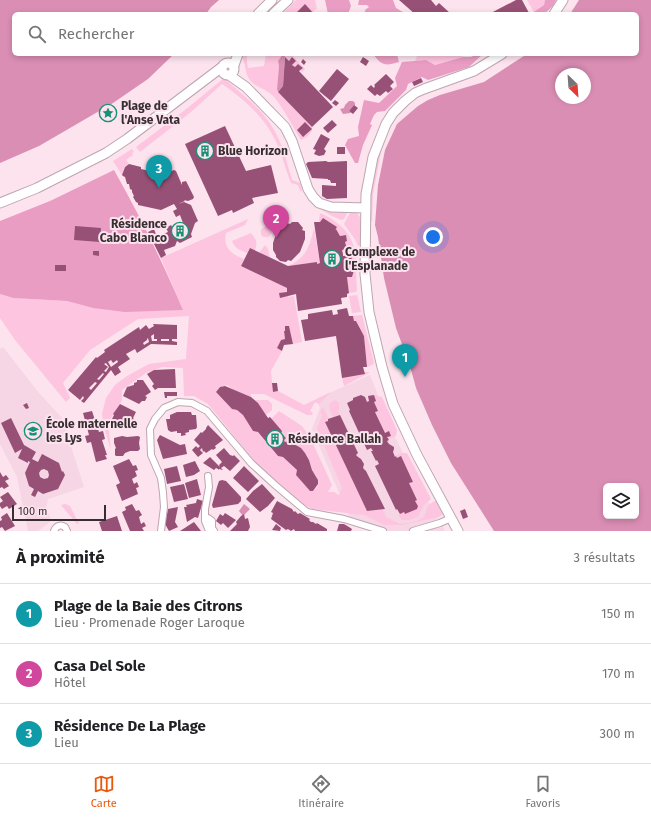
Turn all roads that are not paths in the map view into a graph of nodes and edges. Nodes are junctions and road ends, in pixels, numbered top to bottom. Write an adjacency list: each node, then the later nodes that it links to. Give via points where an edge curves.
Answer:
1 (272, 0): 4 (main road)
2 (288, 0): 5 (main road)
3 (563, 0): 6 (main road)
4 (260, 12)
5 (275, 12)
6 (555, 12)
7 (237, 56): 9 (main road)
8 (499, 56): 11 (main road, via 474,71 424,89 405,101 393,113 373,157)
9 (229, 67): 10 (main road, via 195,88 106,152 37,188); 11 (main road, via 285,127 313,197 319,203 331,207)
10 (0, 203)
11 (366, 208): 13 (main road, via 365,274 369,312 382,367 393,404)
12 (208, 476): 14 (street)
13 (451, 518): 21 (street); 22 (main road)
14 (205, 521): 18 (street); 19 (street, via 208,518 212,521)
15 (54, 531): 16 (street, via 61,525)
16 (67, 531)
17 (161, 531): 20 (street, via 164,493 161,478 151,455 150,430 164,408 178,402 192,403 207,411 251,463 307,512 344,519)
18 (209, 531)
19 (214, 531)
20 (383, 531)
21 (413, 531)
22 (458, 531)

